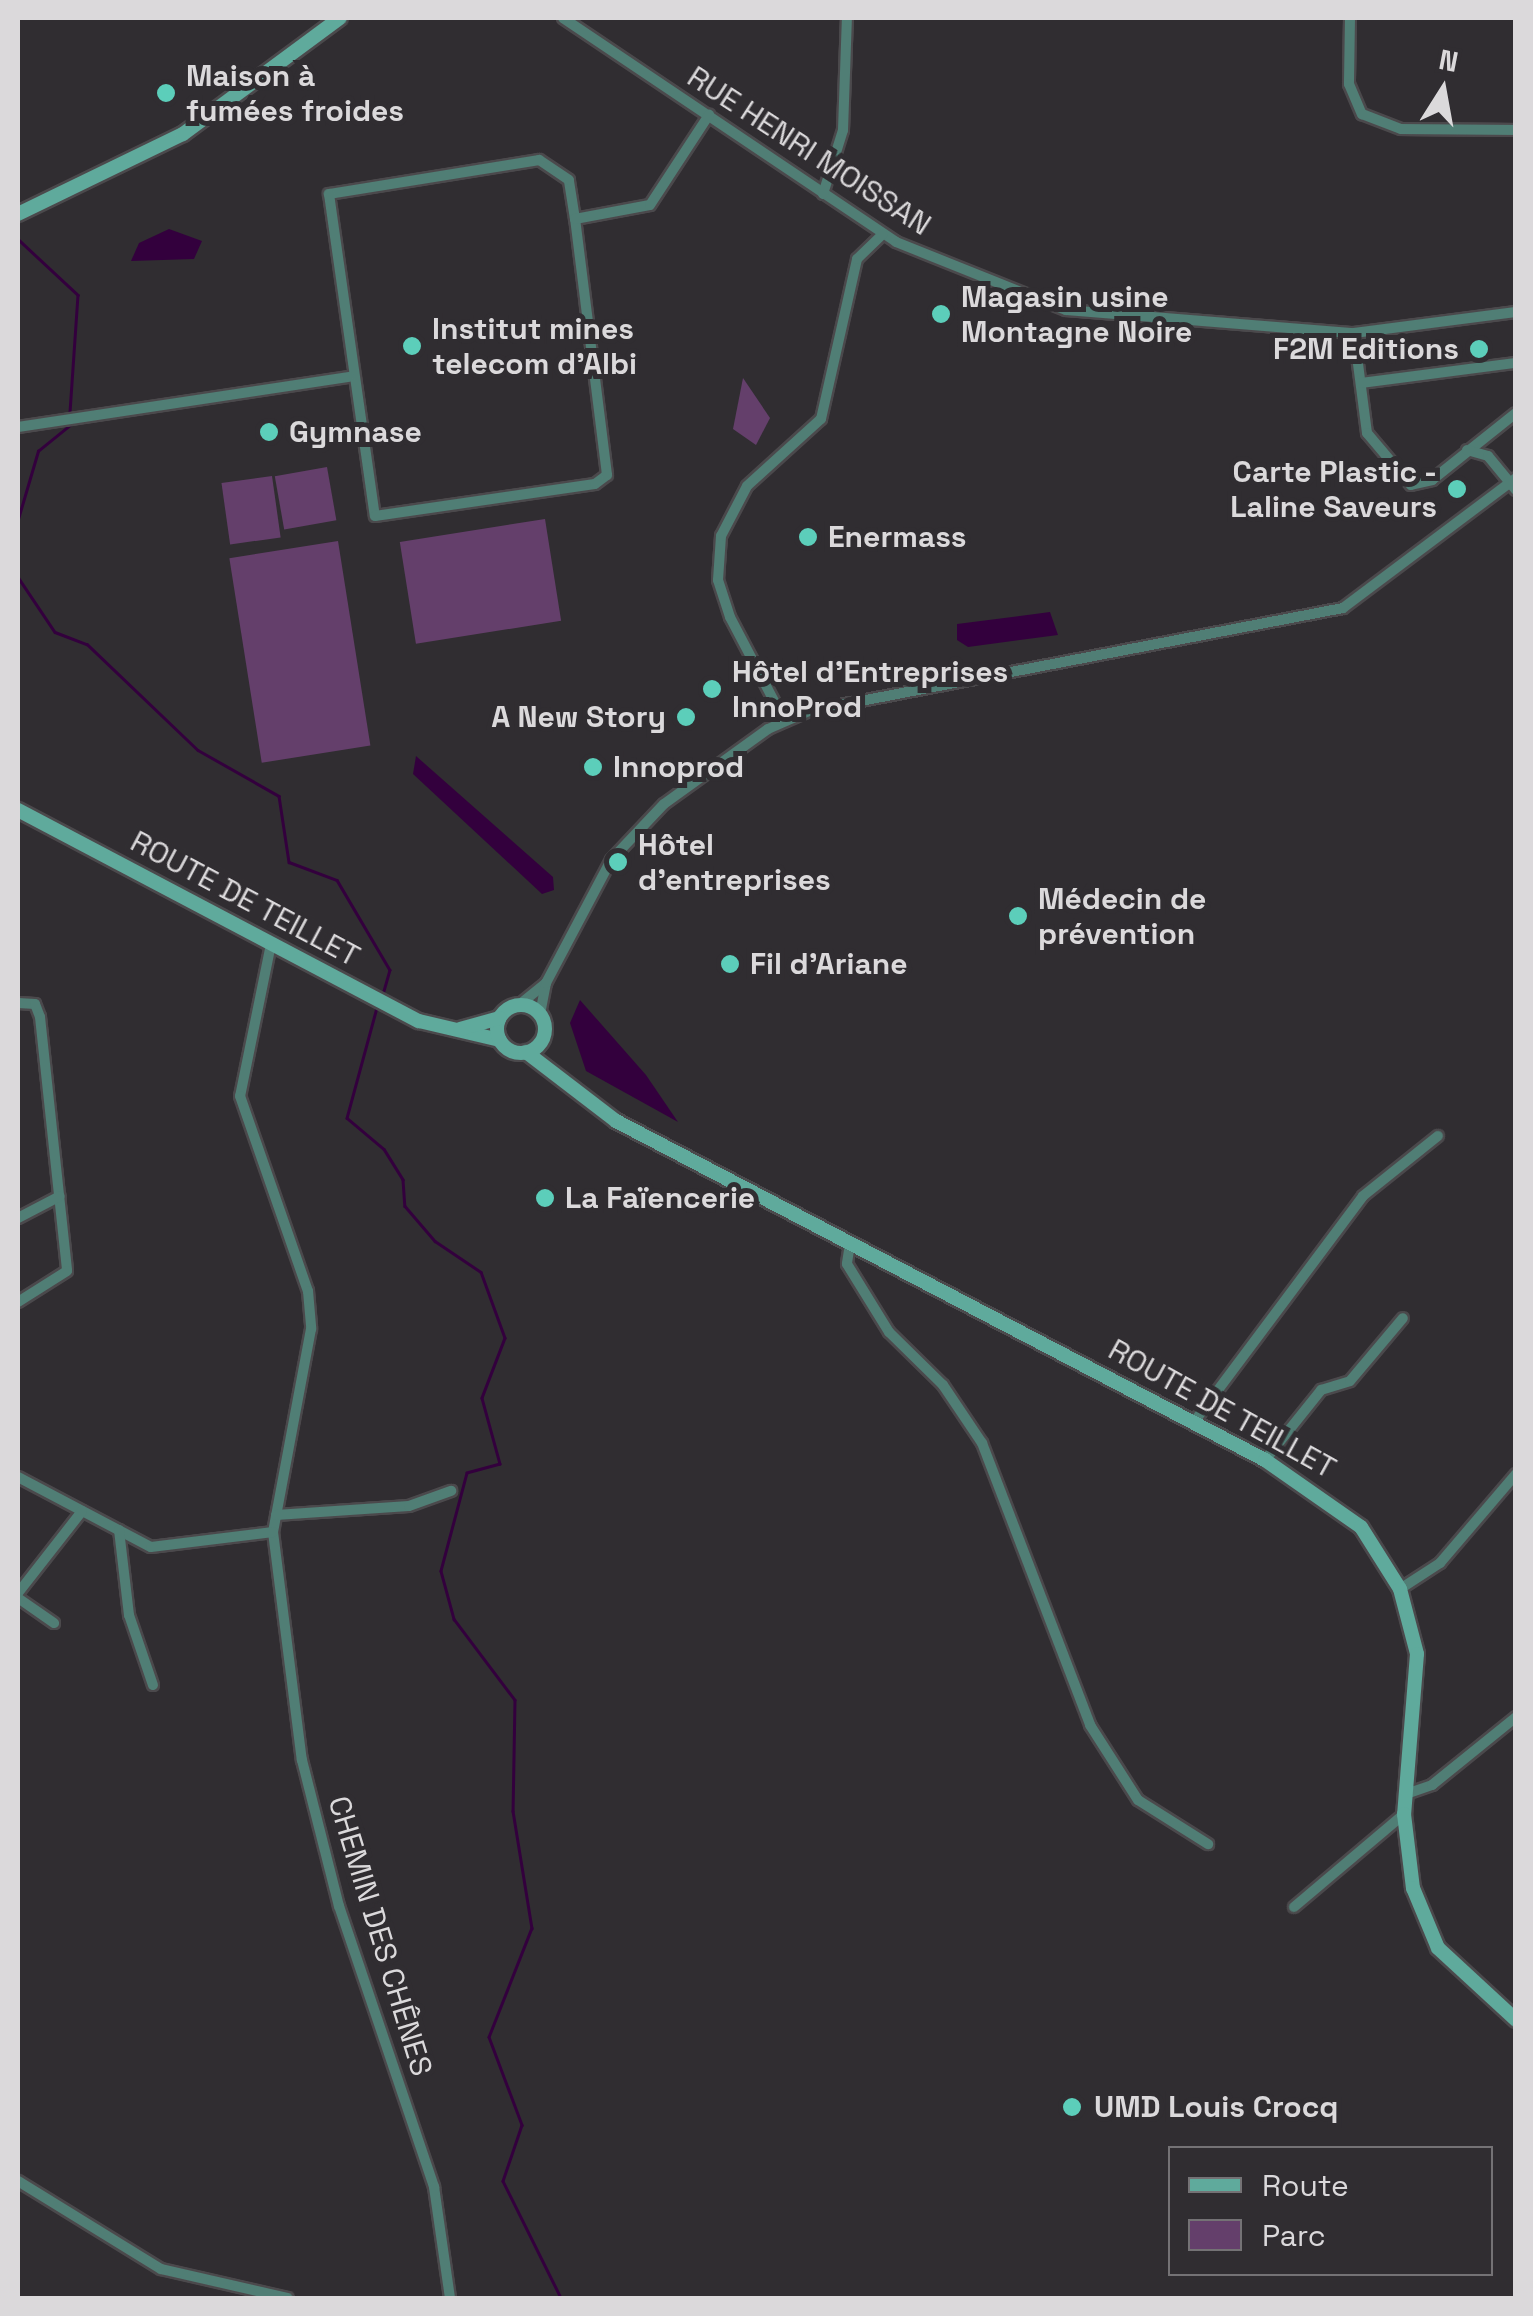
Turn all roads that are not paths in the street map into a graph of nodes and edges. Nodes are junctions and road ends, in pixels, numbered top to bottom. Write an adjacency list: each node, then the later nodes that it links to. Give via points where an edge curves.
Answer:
1 (340, 18): 8 (main road, via 183,134)
2 (563, 18): 5 (street, RUE HENRI MOISSAN)
3 (847, 18): 7 (street, via 843,130)
4 (1350, 18): 6 (street, via 1353,102 1377,124)
5 (710, 116): 7 (street, RUE HENRI MOISSAN); 9 (street, via 650,205)
6 (1516, 130)
7 (823, 194): 10 (street, RUE HENRI MOISSAN)
8 (18, 214)
9 (575, 219): 14 (street, via 569,180 539,160 329,194); 14 (street, via 611,460 595,484 375,516)
10 (883, 234): 12 (street, RUE HENRI MOISSAN, via 1082,315); 22 (street, via 857,259 821,419 747,486 725,524 718,580)
11 (1516, 312): 12 (street, RUE HENRI MOISSAN)
12 (1354, 333): 15 (street)
13 (1516, 363): 15 (street)
14 (350, 377): 17 (street)
15 (1361, 384): 19 (street, via 1367,433 1411,485)
16 (1516, 413): 18 (street)
17 (18, 427)
18 (1491, 432): 19 (street); 20 (street)
19 (1468, 450): 20 (street)
20 (1488, 456): 21 (street)
21 (1514, 484): 22 (street, via 1343,608)
22 (784, 720): 25 (street, via 634,832)
23 (18, 810): 24 (main road, ROUTE DE TEILLET)
24 (272, 944): 30 (main road, ROUTE DE TEILLET); 47 (street, CHEMIN DES CHÊNES, via 240,1096 304,1267 311,1329)
25 (546, 983): 27 (street); 28 (street)
26 (18, 1002): 36 (street, via 35,1004 40,1017)
27 (519, 1005): 28 (main road); 29 (main road)
28 (540, 1014): 31 (main road)
29 (500, 1018): 30 (main road); 32 (main road)
30 (449, 1030): 32 (main road, ROUTE DE TEILLET)
31 (543, 1039): 33 (main road); 34 (main road)
32 (500, 1040): 33 (main road)
33 (526, 1052): 34 (main road, ROUTE DE TEILLET)
34 (570, 1088): 38 (main road, ROUTE DE TEILLET)
35 (1438, 1136): 41 (street, via 1363,1196)
36 (60, 1196): 37 (street); 39 (street, via 66,1271)
37 (18, 1218)
38 (850, 1244): 41 (main road, ROUTE DE TEILLET); 57 (street, via 846,1264 889,1332 943,1385 982,1443 1097,1736 1138,1800)
39 (18, 1302)
40 (1403, 1318): 42 (street, via 1350,1380 1321,1390)
41 (1194, 1422): 42 (main road, ROUTE DE TEILLET)
42 (1265, 1460): 50 (main road, ROUTE DE TEILLET, via 1361,1527)
43 (1516, 1474): 50 (street, via 1440,1563)
44 (20, 1482): 46 (street)
45 (451, 1491): 47 (street, via 409,1506)
46 (82, 1511): 48 (street); 51 (street)
47 (276, 1515): 49 (street, CHEMIN DES CHÊNES)
48 (118, 1530): 49 (street, via 151,1547); 53 (street, via 129,1615)
49 (273, 1532): 62 (street, CHEMIN DES CHÊNES, via 313,1809 434,2187)
50 (1400, 1589): 55 (main road, ROUTE DE TEILLET, via 1417,1654)
51 (18, 1595): 52 (street)
52 (54, 1624)
53 (153, 1685)
54 (1512, 1724): 55 (street, via 1432,1786)
55 (1406, 1794): 56 (main road, ROUTE DE TEILLET)
56 (1404, 1814): 58 (street); 59 (main road, ROUTE DE TEILLET, via 1413,1888 1438,1948)
57 (1208, 1844)
58 (1294, 1907)
59 (1516, 2020)
60 (18, 2181): 61 (street, via 161,2269)
61 (288, 2298)
62 (450, 2298)

